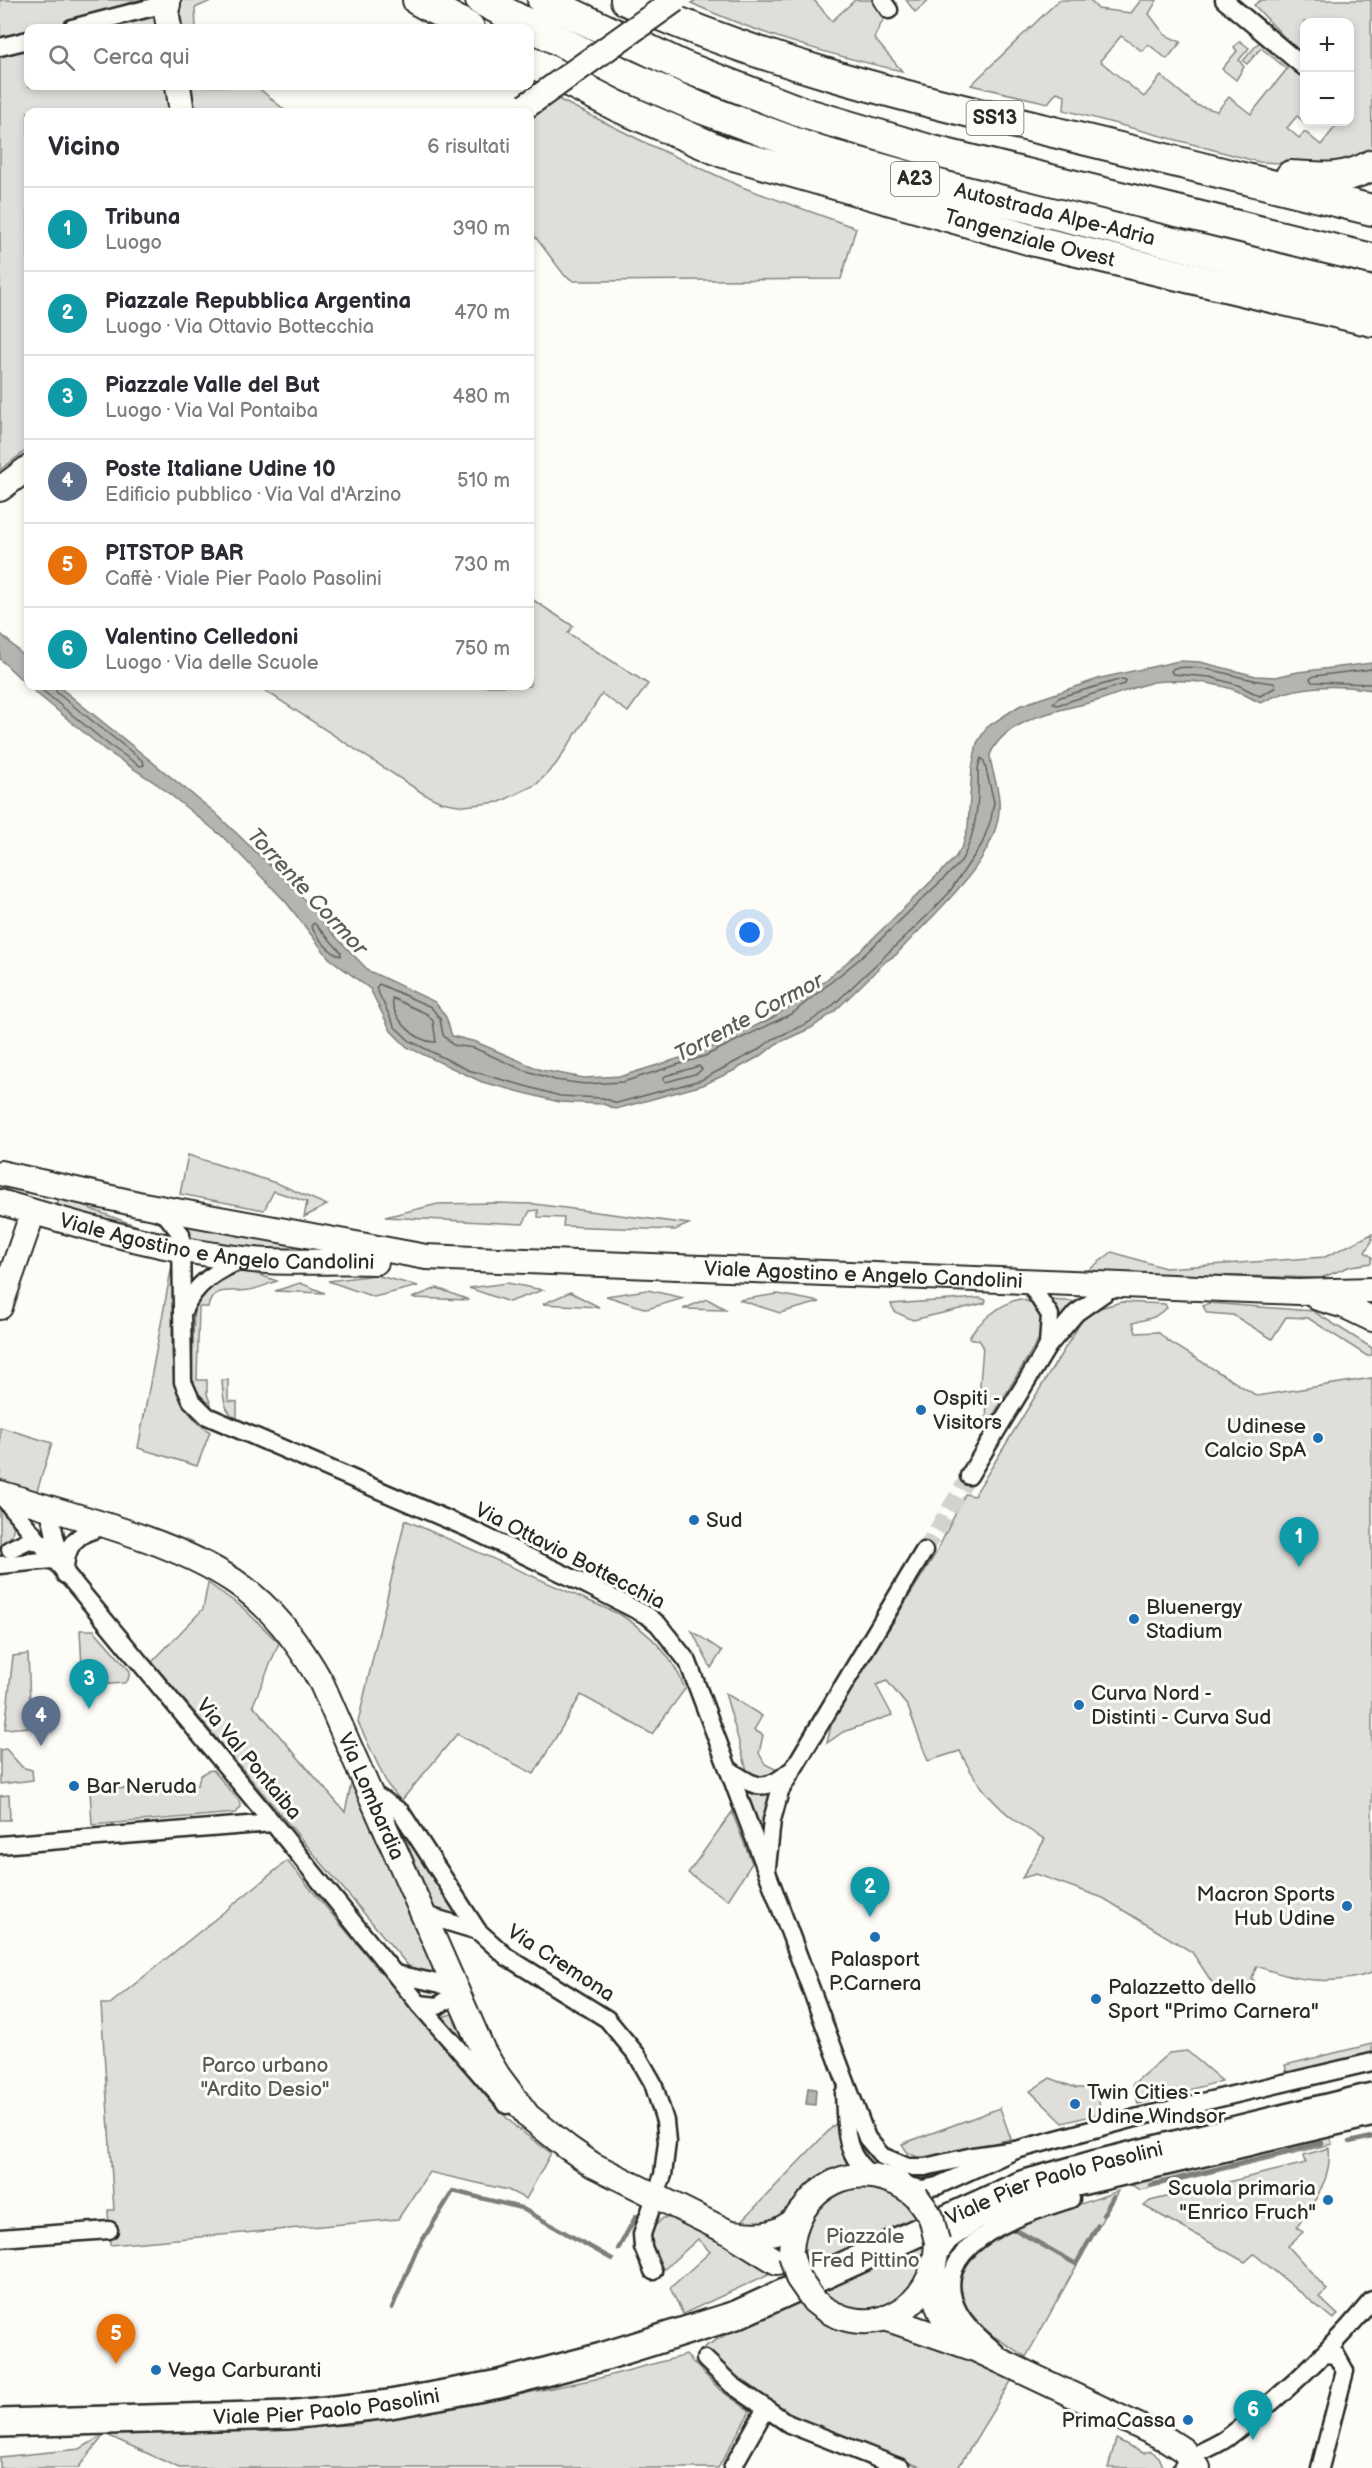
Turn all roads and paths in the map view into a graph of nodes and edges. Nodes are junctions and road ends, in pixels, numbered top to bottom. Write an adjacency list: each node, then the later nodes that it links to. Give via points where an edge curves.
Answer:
1 (418, 0): 9 (highway)
2 (481, 0): 10 (highway, Autostrada Alpe-Adria / A23)
3 (543, 0): 22 (highway, Autostrada Alpe-Adria / A23, via 682,66 804,113 929,150)
4 (626, 0): 20 (highway, SS13, via 786,63 953,108)
5 (675, 0): 18 (street, bridge)
6 (1234, 3): 14 (street)
7 (166, 11): 8 (street)
8 (94, 24)
9 (462, 24)
10 (527, 24)
11 (534, 27): 23 (highway, Autostrada Alpe-Adria / A23, via 698,107 820,152 946,188)
12 (24, 41): 13 (street)
13 (0, 47)
14 (1300, 62)
15 (534, 63): 24 (highway, Tangenziale Ovest, via 617,106 723,152 1035,241)
16 (179, 90): 17 (street)
17 (181, 108)
18 (523, 108)
19 (1372, 165): 20 (highway, via 1348,176 1330,178)
20 (1234, 175): 21 (highway, SS13)
21 (1372, 210)
22 (1372, 259)
23 (1372, 292)
24 (1372, 321)
25 (24, 471): 26 (street)
26 (0, 489)
27 (0, 1173): 28 (street)
28 (42, 1182): 30 (street, Viale Agostino e Angelo Candolini); 31 (street, Viale Agostino e Angelo Candolini)
29 (0, 1202): 31 (street)
30 (138, 1204): 32 (street, Via Ottavio Bottecchia, via 161,1212 173,1222 181,1233); 33 (street, Viale Agostino e Angelo Candolini)
31 (34, 1212): 32 (street, Viale Agostino e Angelo Candolini, via 128,1240); 39 (street)
32 (182, 1249): 34 (street, Viale Agostino e Angelo Candolini); 40 (street, Via Ottavio Bottecchia)
33 (426, 1257): 34 (street, Viale Agostino e Angelo Candolini, via 383,1262); 35 (street, Viale Agostino e Angelo Candolini)
34 (247, 1259): 40 (street, via 227,1265 204,1281)
35 (1028, 1281): 36 (street, Viale Agostino e Angelo Candolini); 42 (street, via 1050,1315)
36 (1116, 1285): 38 (street, Viale Agostino e Angelo Candolini); 42 (street, via 1076,1313)
37 (1372, 1290): 38 (street, Viale Agostino e Angelo Candolini)
38 (1298, 1292): 41 (street, Viale Agostino e Angelo Candolini)
39 (0, 1308)
40 (182, 1314): 55 (street, Via Ottavio Bottecchia, via 183,1382 191,1400 207,1416 472,1530 658,1624 688,1662)
41 (1372, 1318)
42 (1048, 1346): 43 (street)
43 (969, 1476)
44 (0, 1494): 45 (street, Via Lombardia); 46 (street, Via Val Pontaiba)
45 (49, 1509): 47 (street, Via Lombardia); 48 (street, via 36,1530); 51 (street, Via Val Pontaiba)
46 (21, 1520): 48 (street, Via Val Pontaiba); 50 (street, via 20,1533)
47 (104, 1527): 53 (street, via 89,1530 73,1543 64,1559); 56 (street, Via Lombardia, via 205,1565 235,1582 258,1602 312,1666)
48 (36, 1540): 50 (street, via 20,1542); 51 (street, Via Val Pontaiba)
49 (924, 1551): 54 (street)
50 (5, 1553)
51 (55, 1559): 52 (street); 53 (street, Via Val Pontaiba)
52 (0, 1566)
53 (65, 1575): 57 (street, Via Val Pontaiba)
54 (792, 1768): 55 (street, via 772,1784 756,1786); 59 (street, via 775,1806)
55 (730, 1770): 59 (street, Via Ottavio Bottecchia)
56 (372, 1793): 60 (street, Via Lombardia); 61 (street, Via Cremona, via 401,1812)
57 (273, 1823): 58 (street); 63 (street, Via Val Pontaiba)
58 (0, 1845)
59 (766, 1870): 69 (street, Via Ottavio Bottecchia)
60 (425, 1915): 61 (street, Via Cremona); 62 (street, Via Lombardia)
61 (478, 1931): 76 (street, Via Cremona, via 507,1957 594,2009 637,2055 653,2083 665,2121 666,2161)
62 (442, 1958): 64 (street, via 435,1975); 65 (street, Via Lombardia)
63 (396, 1974): 64 (street); 66 (street, Via Val Pontaiba)
64 (418, 1980): 65 (street, via 441,1984)
65 (457, 1993): 66 (street, via 438,2007); 71 (street, Via Lombardia, via 498,2076)
66 (419, 2004): 71 (street, Via Val Pontaiba, via 506,2104)
67 (1372, 2062): 73 (street)
68 (1372, 2080): 86 (main road, Viale Pier Paolo Pasolini, via 1030,2167 730,2301)
69 (844, 2082): 73 (street, Via Ottavio Bottecchia, via 867,2138 891,2162 925,2167); 74 (street, Via Ottavio Bottecchia, via 848,2146 854,2159)
70 (1372, 2097): 86 (main road, Viale Pier Paolo Pasolini, via 1022,2185 736,2315)
71 (528, 2116): 76 (street, Via Lombardia, via 593,2166)
72 (1372, 2118): 82 (street, via 1079,2186 1002,2210 949,2241)
73 (1016, 2150): 75 (street, via 937,2187)
74 (873, 2175): 75 (street); 77 (street, via 830,2184)
75 (907, 2189): 82 (street, bridge, via 931,2217)
76 (654, 2198): 79 (street, Via Lombardia); 83 (street, via 642,2234)
77 (801, 2213): 79 (street, Via Lombardia, via 787,2227 770,2234); 81 (street)
78 (109, 2230): 80 (street)
79 (730, 2233): 81 (street, Via Lombardia)
80 (0, 2238)
81 (784, 2258): 85 (street, bridge, via 814,2301 833,2314 854,2320)
82 (940, 2261): 85 (street, via 915,2301); 87 (street, via 934,2297 939,2312 952,2330); 90 (street, via 959,2312 972,2330)
83 (653, 2271)
84 (1372, 2301): 88 (street)
85 (885, 2318): 87 (street)
86 (647, 2344): 92 (main road, Viale Pier Paolo Pasolini, via 499,2384 390,2404 288,2415)
87 (975, 2349): 90 (street)
88 (1323, 2354): 93 (street, via 1336,2355 1346,2371); 94 (street, via 1227,2438)
89 (705, 2359): 91 (street, via 732,2385)
90 (1013, 2368): 94 (street, via 1143,2430)
91 (766, 2408): 95 (street); 96 (street, via 789,2424)
92 (0, 2423)
93 (1321, 2463)
94 (1186, 2465)
95 (732, 2468)
96 (901, 2468)

